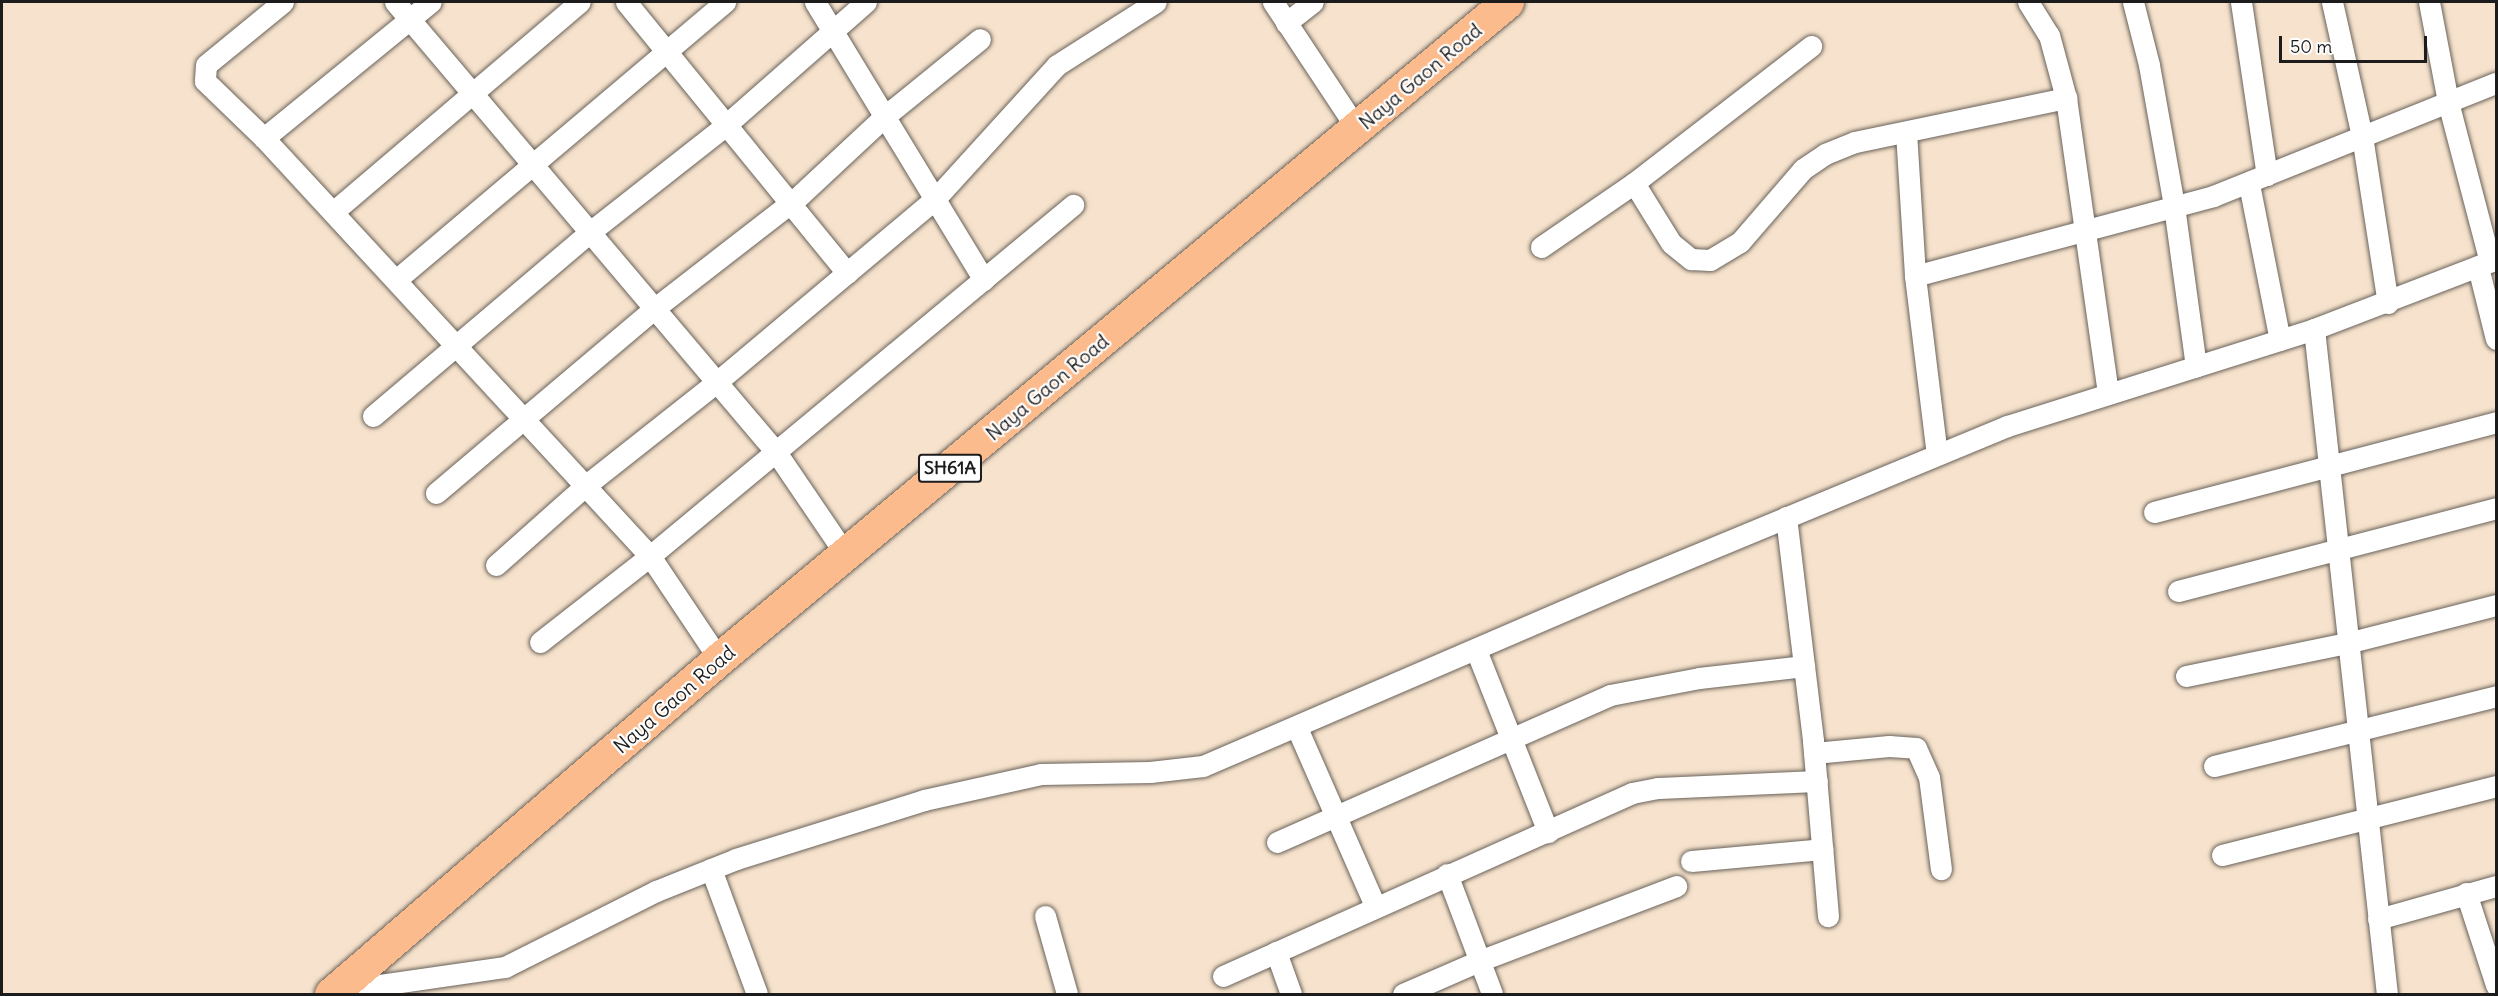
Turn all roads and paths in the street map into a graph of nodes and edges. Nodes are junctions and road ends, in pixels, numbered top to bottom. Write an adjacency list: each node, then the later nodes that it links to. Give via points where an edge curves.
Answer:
1 (283, 2): 33 (street, via 206,65 203,72 205,81)
2 (395, 2): 18 (street)
3 (431, 2): 18 (street)
4 (580, 2): 25 (street)
5 (626, 2): 23 (street)
6 (725, 2): 23 (street)
7 (815, 2): 20 (street)
8 (866, 2): 20 (street)
9 (1156, 2): 37 (street, via 1057,65)
10 (1273, 2): 19 (street)
11 (1313, 2): 19 (street)
12 (2028, 2): 26 (street, via 2049,35)
13 (2133, 2): 40 (street, via 2149,66)
14 (2241, 2): 35 (street)
15 (2332, 2): 32 (street)
16 (2429, 2): 27 (street)
17 (1504, 3): 30 (main road, Naya Gaon Road / SH61A)
18 (410, 19): 25 (street); 33 (street)
19 (1286, 23): 30 (street)
20 (833, 30): 28 (street); 29 (street)
21 (980, 39): 28 (street)
22 (1811, 46): 36 (street)
23 (667, 50): 29 (street); 34 (street)
24 (2496, 83): 27 (street)
25 (473, 94): 34 (street); 41 (street)
26 (2066, 98): 31 (street); 42 (street)
27 (2448, 102): 32 (street); 45 (street)
28 (885, 116): 37 (street); 38 (street)
29 (727, 124): 38 (street); 43 (street)
30 (1357, 129): 71 (main road, Naya Gaon Road / SH61A)
31 (1906, 132): 36 (street, via 1855,142 1825,154 1803,169 1729,252 1710,260 1691,259 1671,243); 47 (street)
32 (2362, 136): 35 (street); 50 (street)
33 (264, 138): 41 (street)
34 (532, 163): 43 (street); 48 (street)
35 (2258, 180): 40 (street); 54 (street)
36 (1634, 183): 44 (street)
37 (935, 199): 46 (street); 49 (street)
38 (790, 203): 46 (street); 51 (street)
39 (1073, 205): 49 (street)
40 (2174, 206): 42 (street); 56 (street)
41 (333, 212): 48 (street)
42 (2083, 230): 47 (street); 58 (street)
43 (590, 232): 51 (street); 55 (street)
44 (1541, 247)
45 (2488, 263): 50 (street); 53 (street)
46 (847, 273): 57 (street)
47 (1915, 276): 63 (street)
48 (396, 280): 55 (street)
49 (984, 280): 62 (street)
50 (2388, 303): 52 (street)
51 (655, 308): 57 (street); 60 (street)
52 (2314, 329): 54 (street); 64 (street)
53 (2496, 339)
54 (2280, 340): 56 (street)
55 (455, 346): 59 (street); 60 (street)
56 (2196, 366): 58 (street)
57 (718, 381): 62 (street); 65 (street)
58 (2108, 393): 63 (street, via 2062,406)
59 (373, 416)
60 (523, 419): 65 (street); 66 (street)
61 (2496, 422): 64 (street)
62 (776, 452): 71 (street); 72 (street)
63 (1936, 455): 69 (street)
64 (2327, 464): 68 (street); 70 (street)
65 (585, 486): 72 (street); 73 (street)
66 (436, 493)
67 (2496, 508): 70 (street)
68 (2154, 512)
69 (1786, 518): 78 (street); 80 (street)
70 (2337, 551): 74 (street); 77 (street)
71 (846, 555): 79 (main road, Naya Gaon Road / SH61A)
72 (650, 556): 76 (street); 79 (street)
73 (496, 565)
74 (2178, 591)
75 (2496, 605): 77 (street)
76 (540, 642)
77 (2348, 643): 81 (street); 84 (street)
78 (1476, 650): 83 (street); 85 (street)
79 (719, 659): 111 (main road, Naya Gaon Road / SH61A)
80 (1804, 666): 85 (street, via 1646,686 1610,695); 86 (street)
81 (2186, 676)
82 (2496, 696): 84 (street)
83 (1297, 728): 90 (street); 97 (street, via 1203,766 1150,772 1041,774 924,800)
84 (2357, 731): 87 (street); 91 (street)
85 (1510, 737): 90 (street); 92 (street)
86 (1814, 753): 88 (street); 98 (street, via 1889,746 1916,748 1929,777)
87 (2214, 766)
88 (1816, 781): 92 (street, via 1658,788 1632,793); 94 (street)
89 (2496, 786): 91 (street)
90 (1335, 816): 93 (street); 103 (street)
91 (2367, 822): 95 (street); 106 (street)
92 (1548, 831): 99 (street)
93 (1277, 842)
94 (1822, 849): 96 (street); 105 (street)
95 (2222, 855)
96 (1691, 861)
97 (711, 869): 111 (street, via 656,891 505,967); 112 (street)
98 (1941, 869)
99 (1447, 874): 103 (street); 108 (street)
100 (1676, 886): 108 (street)
101 (2496, 886): 102 (street)
102 (2466, 893): 106 (street); 110 (street)
103 (1375, 906): 107 (street)
104 (1045, 916): 113 (street)
105 (1828, 916)
106 (2378, 919): 117 (street)
107 (1276, 952): 109 (street); 114 (street)
108 (1479, 961): 115 (street); 116 (street)
109 (1223, 976)
110 (2496, 985)
111 (336, 990)
112 (757, 994)
113 (1067, 994)
114 (1291, 994)
115 (1403, 994)
116 (1492, 994)
117 (2387, 994)

